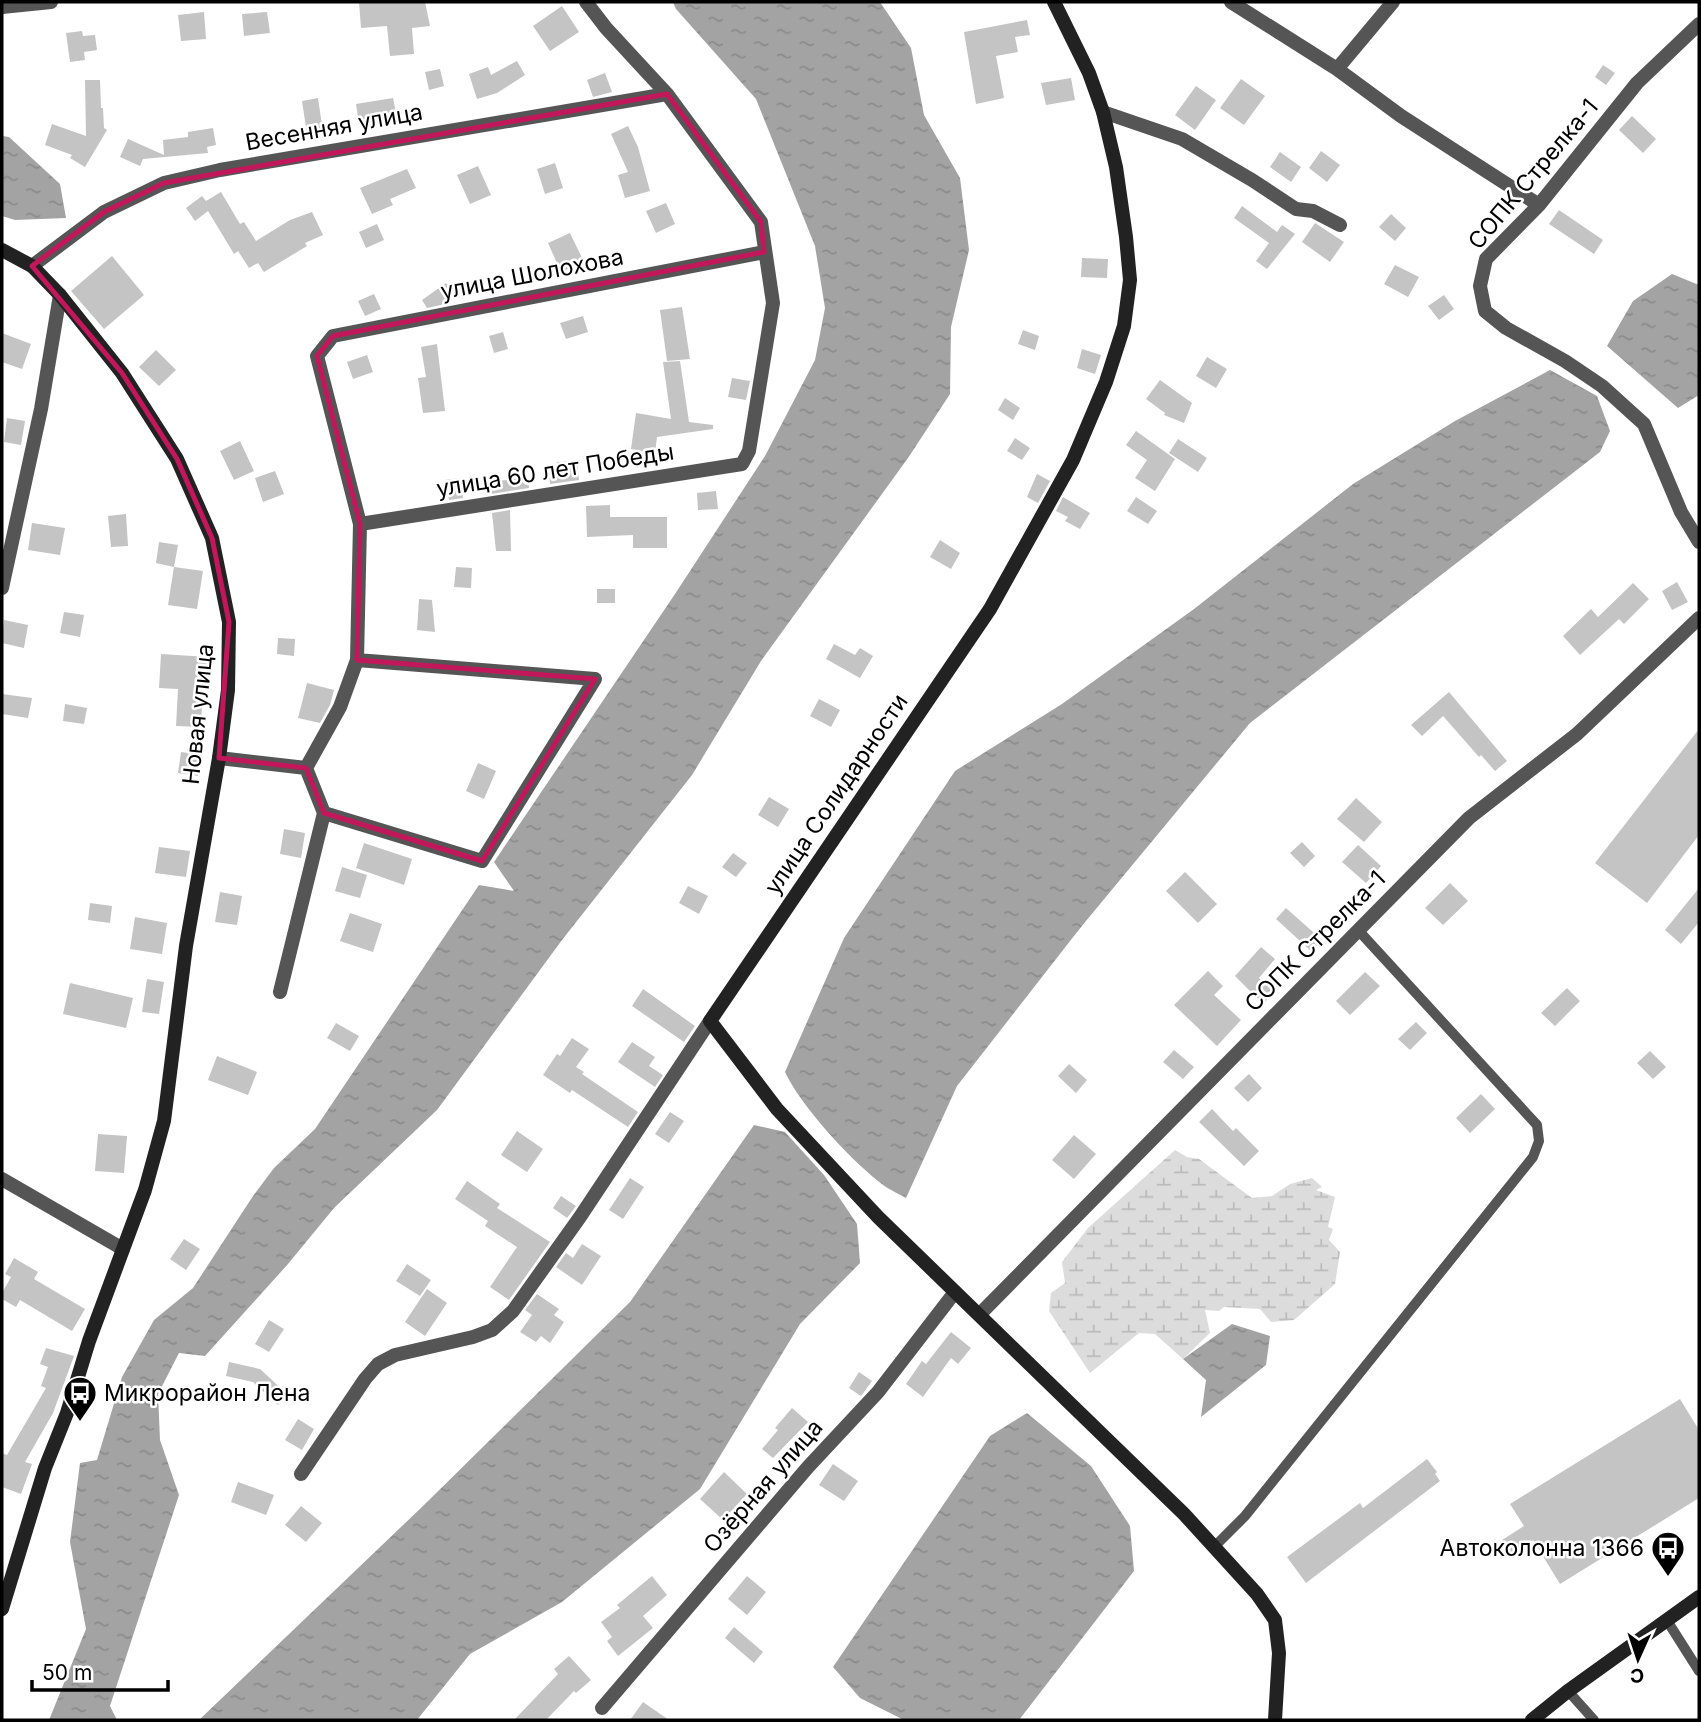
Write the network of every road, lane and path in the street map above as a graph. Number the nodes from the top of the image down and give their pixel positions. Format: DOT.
graph roads {
  1 [pos="51,2"];
  2 [pos="586,2"];
  3 [pos="1054,2"];
  4 [pos="1231,2"];
  5 [pos="1393,2"];
  6 [pos="2,7"];
  7 [pos="1699,24"];
  8 [pos="1337,69"];
  9 [pos="667,94"];
  10 [pos="1103,112"];
  11 [pos="1539,205"];
  12 [pos="1340,225"];
  13 [pos="2,250"];
  14 [pos="764,252"];
  15 [pos="32,266"];
  16 [pos="60,295"];
  17 [pos="360,524"];
  18 [pos="1699,542"];
  19 [pos="2,588"];
  20 [pos="1699,618"];
  21 [pos="357,660"];
  22 [pos="219,758"];
  23 [pos="306,768"];
  24 [pos="324,813"];
  25 [pos="1358,930"];
  26 [pos="280,992"];
  27 [pos="710,1021"];
  28 [pos="2,1179"];
  29 [pos="124,1249"];
  30 [pos="955,1292"];
  31 [pos="980,1314"];
  32 [pos="301,1474"];
  33 [pos="1215,1546"];
  34 [pos="1699,1597"];
  35 [pos="2,1609"];
  36 [pos="1666,1619"];
  37 [pos="1699,1671"];
  38 [pos="1568,1691"];
  39 [pos="602,1707"];
  40 [pos="1275,1720"];
  41 [pos="1532,1720"];
  42 [pos="1594,1720"];
  1 -- 6 [label="street"];
  2 -- 9 [label="street"];
  3 -- 10 [label="street, улица Солидарности"];
  4 -- 8 [label="street"];
  5 -- 8 [label="street"];
  7 -- 11 [label="street, СОПК Стрелка-1"];
  8 -- 11 [label="street"];
  9 -- 14 [label="street"];
  9 -- 15 [label="street, Весенняя улица"];
  10 -- 12 [label="street"];
  10 -- 27 [label="street, улица Солидарности"];
  11 -- 18 [label="street, СОПК Стрелка-1"];
  13 -- 15 [label="street, Новая улица"];
  14 -- 17 [label="street, улица 60 лет Победы"];
  14 -- 17 [label="street, улица Шолохова"];
  15 -- 16 [label="street, Новая улица"];
  16 -- 19 [label="street"];
  16 -- 22 [label="street, Новая улица"];
  17 -- 21 [label="street"];
  20 -- 25 [label="street, СОПК Стрелка-1"];
  21 -- 23 [label="street"];
  21 -- 24 [label="street"];
  22 -- 23 [label="street"];
  22 -- 29 [label="street, Новая улица"];
  23 -- 24 [label="street"];
  24 -- 26 [label="street"];
  25 -- 31 [label="street, СОПК Стрелка-1"];
  25 -- 33 [label="lane"];
  27 -- 30 [label="street"];
  27 -- 32 [label="street, улица Солидарности"];
  28 -- 29 [label="street"];
  29 -- 35 [label="street, Новая улица"];
  30 -- 31 [label="street"];
  30 -- 39 [label="street, Озёрная улица"];
  31 -- 33 [label="street"];
  33 -- 40 [label="street"];
  34 -- 36 [label="street"];
  36 -- 37 [label="lane"];
  36 -- 38 [label="street"];
  38 -- 41 [label="street"];
  38 -- 42 [label="lane"];
}
